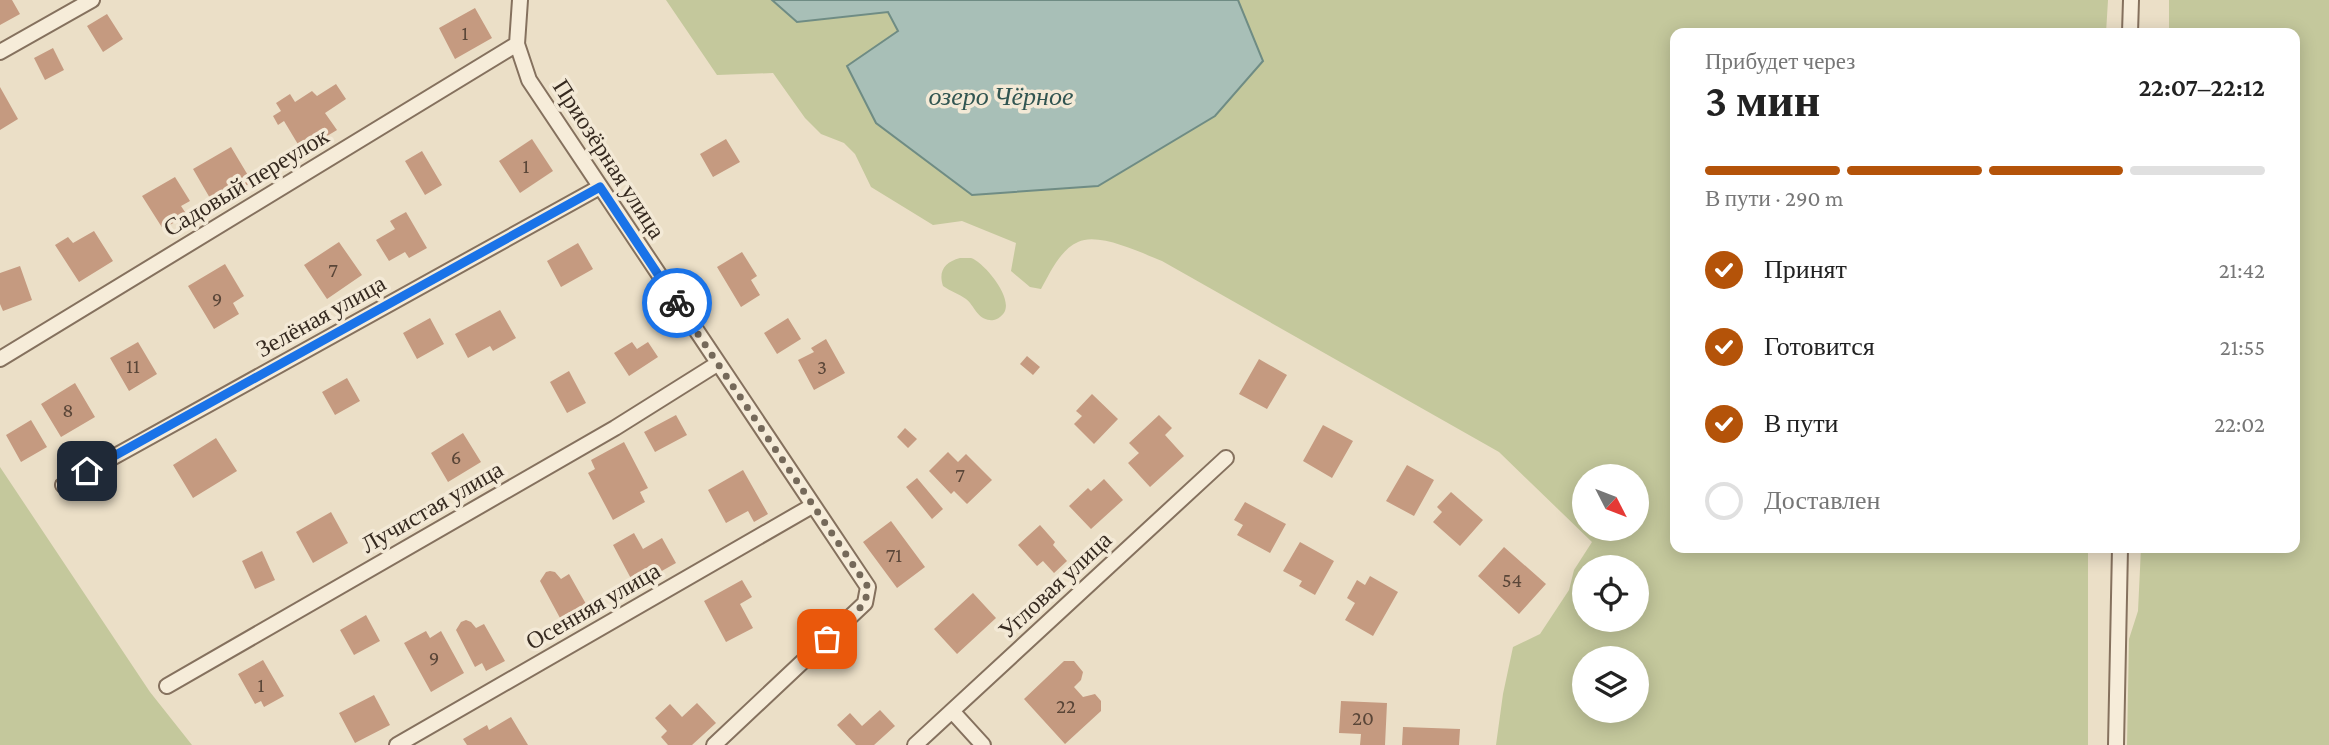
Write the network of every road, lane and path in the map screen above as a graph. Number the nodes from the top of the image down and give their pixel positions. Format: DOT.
graph roads {
  1 [pos="92,0"];
  2 [pos="520,0"];
  3 [pos="2131,0"];
  4 [pos="2130,28"];
  5 [pos="517,44"];
  6 [pos="0,52"];
  7 [pos="600,187"];
  8 [pos="0,359"];
  9 [pos="717,363"];
  10 [pos="1226,458"];
  11 [pos="63,485"];
  12 [pos="812,506"];
  13 [pos="2120,553"];
  14 [pos="167,685"];
  15 [pos="952,711"];
  16 [pos="397,745"];
  17 [pos="714,745"];
  18 [pos="915,745"];
  19 [pos="983,745"];
  20 [pos="2116,745"];
  1 -- 6 [label="street"];
  2 -- 5 [label="street, Приозёрная улица"];
  3 -- 4 [label="street"];
  5 -- 7 [label="street, Приозёрная улица"];
  5 -- 8 [label="street, Садовый переулок"];
  7 -- 9 [label="street, Приозёрная улица"];
  7 -- 11 [label="street, Зелёная улица"];
  9 -- 12 [label="street, Приозёрная улица"];
  9 -- 14 [label="street, Лучистая улица"];
  10 -- 15 [label="street, Угловая улица"];
  12 -- 16 [label="street, Осенняя улица"];
  12 -- 17 [label="street, Приозёрная улица"];
  13 -- 20 [label="street"];
  15 -- 18 [label="street, Угловая улица"];
  15 -- 19 [label="street"];
}
